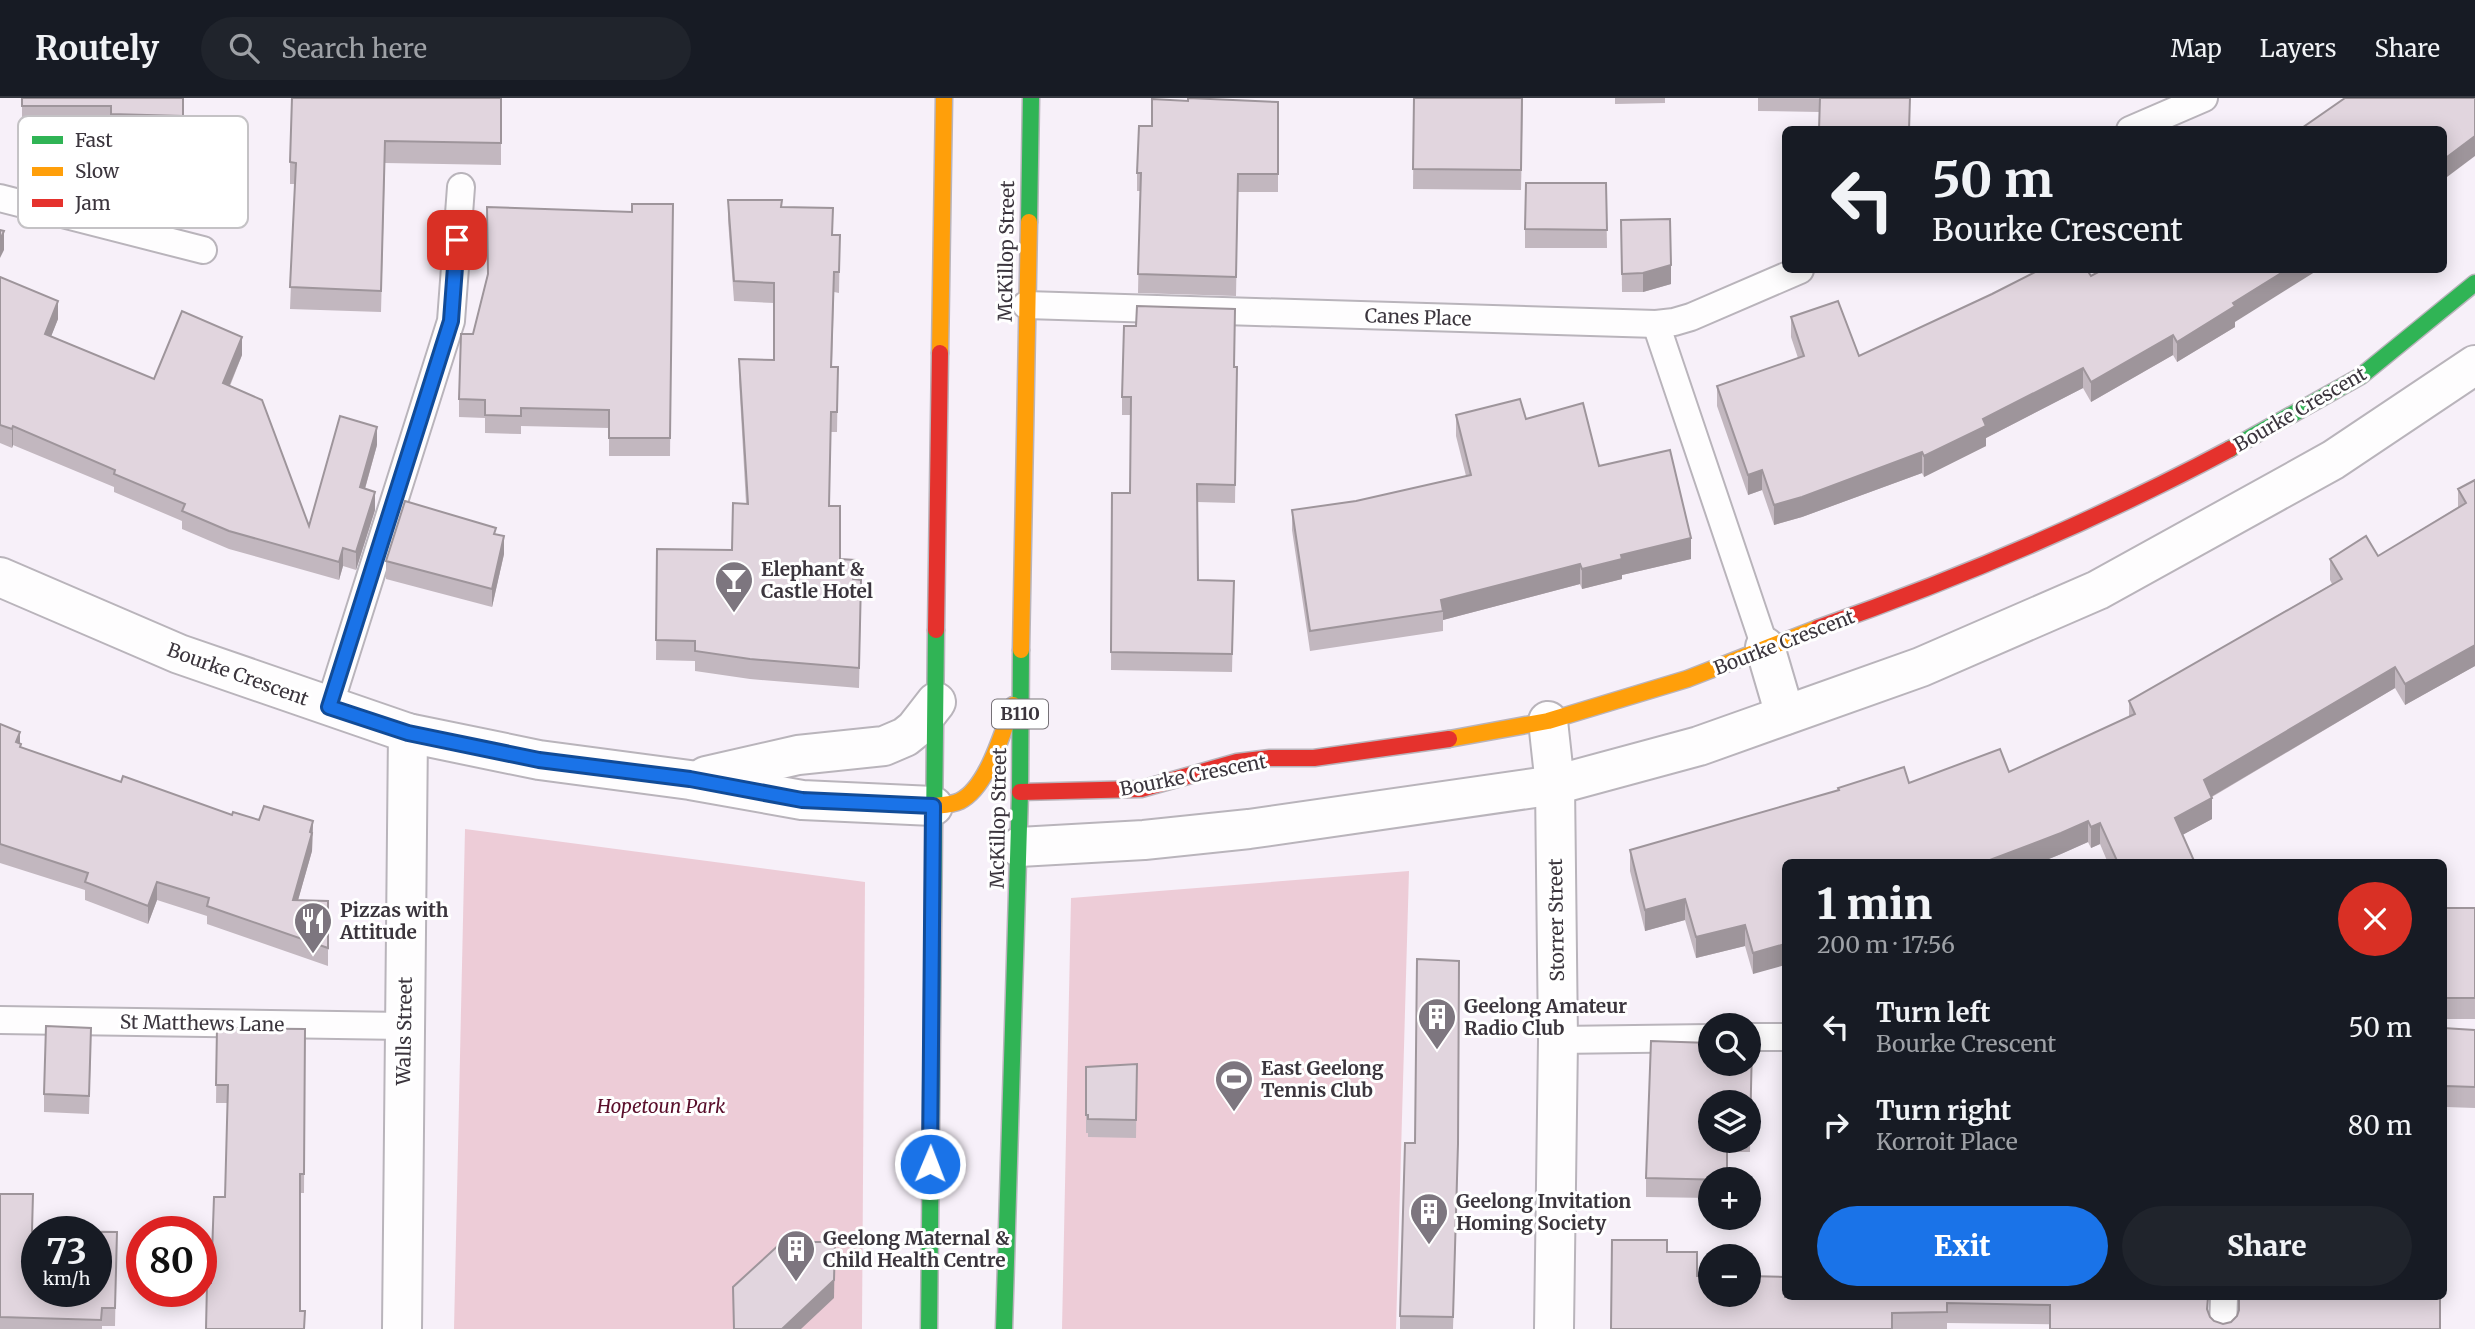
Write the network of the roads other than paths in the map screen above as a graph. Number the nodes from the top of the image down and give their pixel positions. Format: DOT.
graph roads {
  1 [pos="944,98"];
  2 [pos="1031,98"];
  3 [pos="2204,98"];
  4 [pos="2139,126"];
  5 [pos="461,187"];
  6 [pos="0,198"];
  7 [pos="18,203"];
  8 [pos="117,228"];
  9 [pos="203,250"];
  10 [pos="1793,273"];
  11 [pos="2475,283"];
  12 [pos="1026,305"];
  13 [pos="1656,324"];
  14 [pos="2475,365"];
  15 [pos="0,577"];
  16 [pos="1765,647"];
  17 [pos="1020,687"];
  18 [pos="936,702"];
  19 [pos="329,707"];
  20 [pos="1785,715"];
  21 [pos="1548,721"];
  22 [pos="408,733"];
  23 [pos="690,779"];
  24 [pos="1555,785"];
  25 [pos="1020,792"];
  26 [pos="933,806"];
  27 [pos="1019,848"];
  28 [pos="0,1020"];
  29 [pos="404,1026"];
  30 [pos="1761,1037"];
  31 [pos="1782,1037"];
  32 [pos="1698,1038"];
  33 [pos="1558,1040"];
  34 [pos="2224,1300"];
  35 [pos="402,1329"];
  36 [pos="929,1329"];
  37 [pos="1004,1329"];
  38 [pos="1554,1329"];
  39 [pos="2223,1329"];
  1 -- 18 [label="main road"];
  2 -- 12 [label="main road, McKillop Street / B110"];
  3 -- 4 [label="lane"];
  5 -- 19 [label="lane"];
  6 -- 7 [label="lane"];
  8 -- 9 [label="lane"];
  10 -- 13 [label="lane, Canes Place"];
  11 -- 16 [label="main road, Bourke Crescent"];
  12 -- 13 [label="lane, Canes Place"];
  12 -- 17 [label="main road, McKillop Street / B110"];
  13 -- 16 [label="lane"];
  14 -- 20 [label="street"];
  15 -- 19 [label="street, Bourke Crescent"];
  16 -- 20 [label="street"];
  16 -- 21 [label="main road, Bourke Crescent"];
  17 -- 25 [label="main road, McKillop Street / B110"];
  17 -- 26 [label="main road"];
  18 -- 23 [label="street, Bourke Crescent"];
  18 -- 26 [label="main road"];
  19 -- 22 [label="street, Bourke Crescent"];
  20 -- 24 [label="street"];
  21 -- 24 [label="street, Storrer Street"];
  21 -- 25 [label="main road, Bourke Crescent"];
  22 -- 23 [label="street, Bourke Crescent"];
  22 -- 29 [label="street, Walls Street"];
  23 -- 26 [label="street, Bourke Crescent"];
  24 -- 27 [label="street"];
  24 -- 33 [label="street, Storrer Street"];
  25 -- 27 [label="main road, McKillop Street / B110"];
  26 -- 36 [label="main road"];
  27 -- 37 [label="main road, McKillop Street / B110"];
  28 -- 29 [label="lane, St Matthews Lane"];
  29 -- 35 [label="street, Walls Street"];
  30 -- 31 [label="lane"];
  32 -- 33 [label="lane"];
  33 -- 38 [label="street, Storrer Street"];
  34 -- 39 [label="lane"];
}
